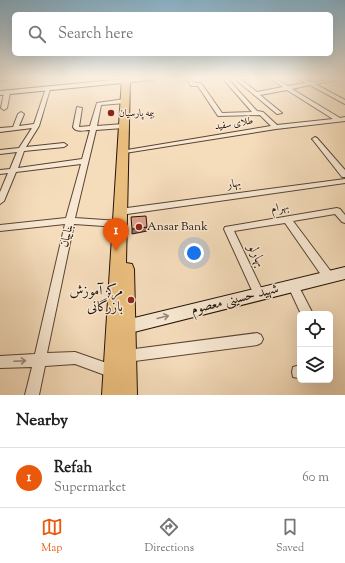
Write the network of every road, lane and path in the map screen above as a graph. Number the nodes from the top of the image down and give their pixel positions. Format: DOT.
graph roads {
  1 [pos="3,96"];
  2 [pos="45,96"];
  3 [pos="109,96"];
  4 [pos="125,96"];
  5 [pos="126,96"];
  6 [pos="207,96"];
  7 [pos="241,96"];
  8 [pos="258,96"];
  9 [pos="302,96"];
  10 [pos="334,96"];
  11 [pos="345,102"];
  12 [pos="4,108"];
  13 [pos="79,108"];
  14 [pos="255,112"];
  15 [pos="279,113"];
  16 [pos="21,114"];
  17 [pos="345,118"];
  18 [pos="338,119"];
  19 [pos="36,126"];
  20 [pos="123,126"];
  21 [pos="276,127"];
  22 [pos="15,128"];
  23 [pos="93,128"];
  24 [pos="0,130"];
  25 [pos="315,139"];
  26 [pos="64,145"];
  27 [pos="22,149"];
  28 [pos="0,152"];
  29 [pos="127,152"];
  30 [pos="85,161"];
  31 [pos="13,170"];
  32 [pos="0,172"];
  33 [pos="345,175"];
  34 [pos="345,181"];
  35 [pos="0,201"];
  36 [pos="123,217"];
  37 [pos="287,219"];
  38 [pos="345,220"];
  39 [pos="70,221"];
  40 [pos="0,228"];
  41 [pos="228,229"];
  42 [pos="345,273"];
  43 [pos="328,276"];
  44 [pos="293,286"];
  45 [pos="259,294"];
  46 [pos="305,311"];
  47 [pos="126,326"];
  48 [pos="257,339"];
  49 [pos="126,356"];
  50 [pos="39,360"];
  51 [pos="0,362"];
  52 [pos="114,372"];
  53 [pos="32,395"];
  54 [pos="113,395"];
  55 [pos="126,395"];
  1 -- 12 [label="street"];
  2 -- 19 [label="street"];
  3 -- 23 [label="street, بناییان"];
  4 -- 20 [label="main road"];
  5 -- 29 [label="main road"];
  6 -- 14 [label="street"];
  7 -- 14 [label="street"];
  8 -- 15 [label="street"];
  9 -- 18 [label="street"];
  10 -- 11 [label="street"];
  13 -- 23 [label="street"];
  14 -- 21 [label="street"];
  16 -- 22 [label="street"];
  17 -- 18 [label="street, طلای سفید"];
  18 -- 21 [label="street, طلای سفید"];
  19 -- 22 [label="street"];
  19 -- 27 [label="street"];
  20 -- 23 [label="street"];
  20 -- 36 [label="main road"];
  21 -- 29 [label="street, طلای سفید"];
  22 -- 24 [label="street"];
  23 -- 30 [label="street, بناییان"];
  25 -- 33 [label="street"];
  26 -- 27 [label="street"];
  27 -- 28 [label="street"];
  27 -- 31 [label="street"];
  29 -- 36 [label="main road"];
  30 -- 31 [label="street"];
  30 -- 39 [label="street, بناییان"];
  31 -- 32 [label="street"];
  31 -- 35 [label="street"];
  34 -- 36 [label="street, بهار"];
  36 -- 39 [label="street, بهار"];
  36 -- 47 [label="main road"];
  36 -- 52 [label="main road"];
  37 -- 38 [label="street, بهرام"];
  37 -- 41 [label="street, بهرام"];
  37 -- 43 [label="street"];
  39 -- 40 [label="street, بهار"];
  39 -- 50 [label="street, بناییان"];
  41 -- 45 [label="street, بهارلو"];
  42 -- 43 [label="main road, شهید حسینی معصوم"];
  43 -- 44 [label="main road, شهید حسینی معصوم"];
  44 -- 45 [label="main road, شهید حسینی معصوم"];
  44 -- 46 [label="street"];
  47 -- 45 [label="main road, شهید حسینی معصوم, one-way"];
  47 -- 49 [label="main road"];
  48 -- 49 [label="street"];
  49 -- 55 [label="main road"];
  51 -- 50 [label="street, one-way"];
  50 -- 52 [label="street"];
  50 -- 53 [label="street, بناییان"];
  52 -- 54 [label="main road"];
}
